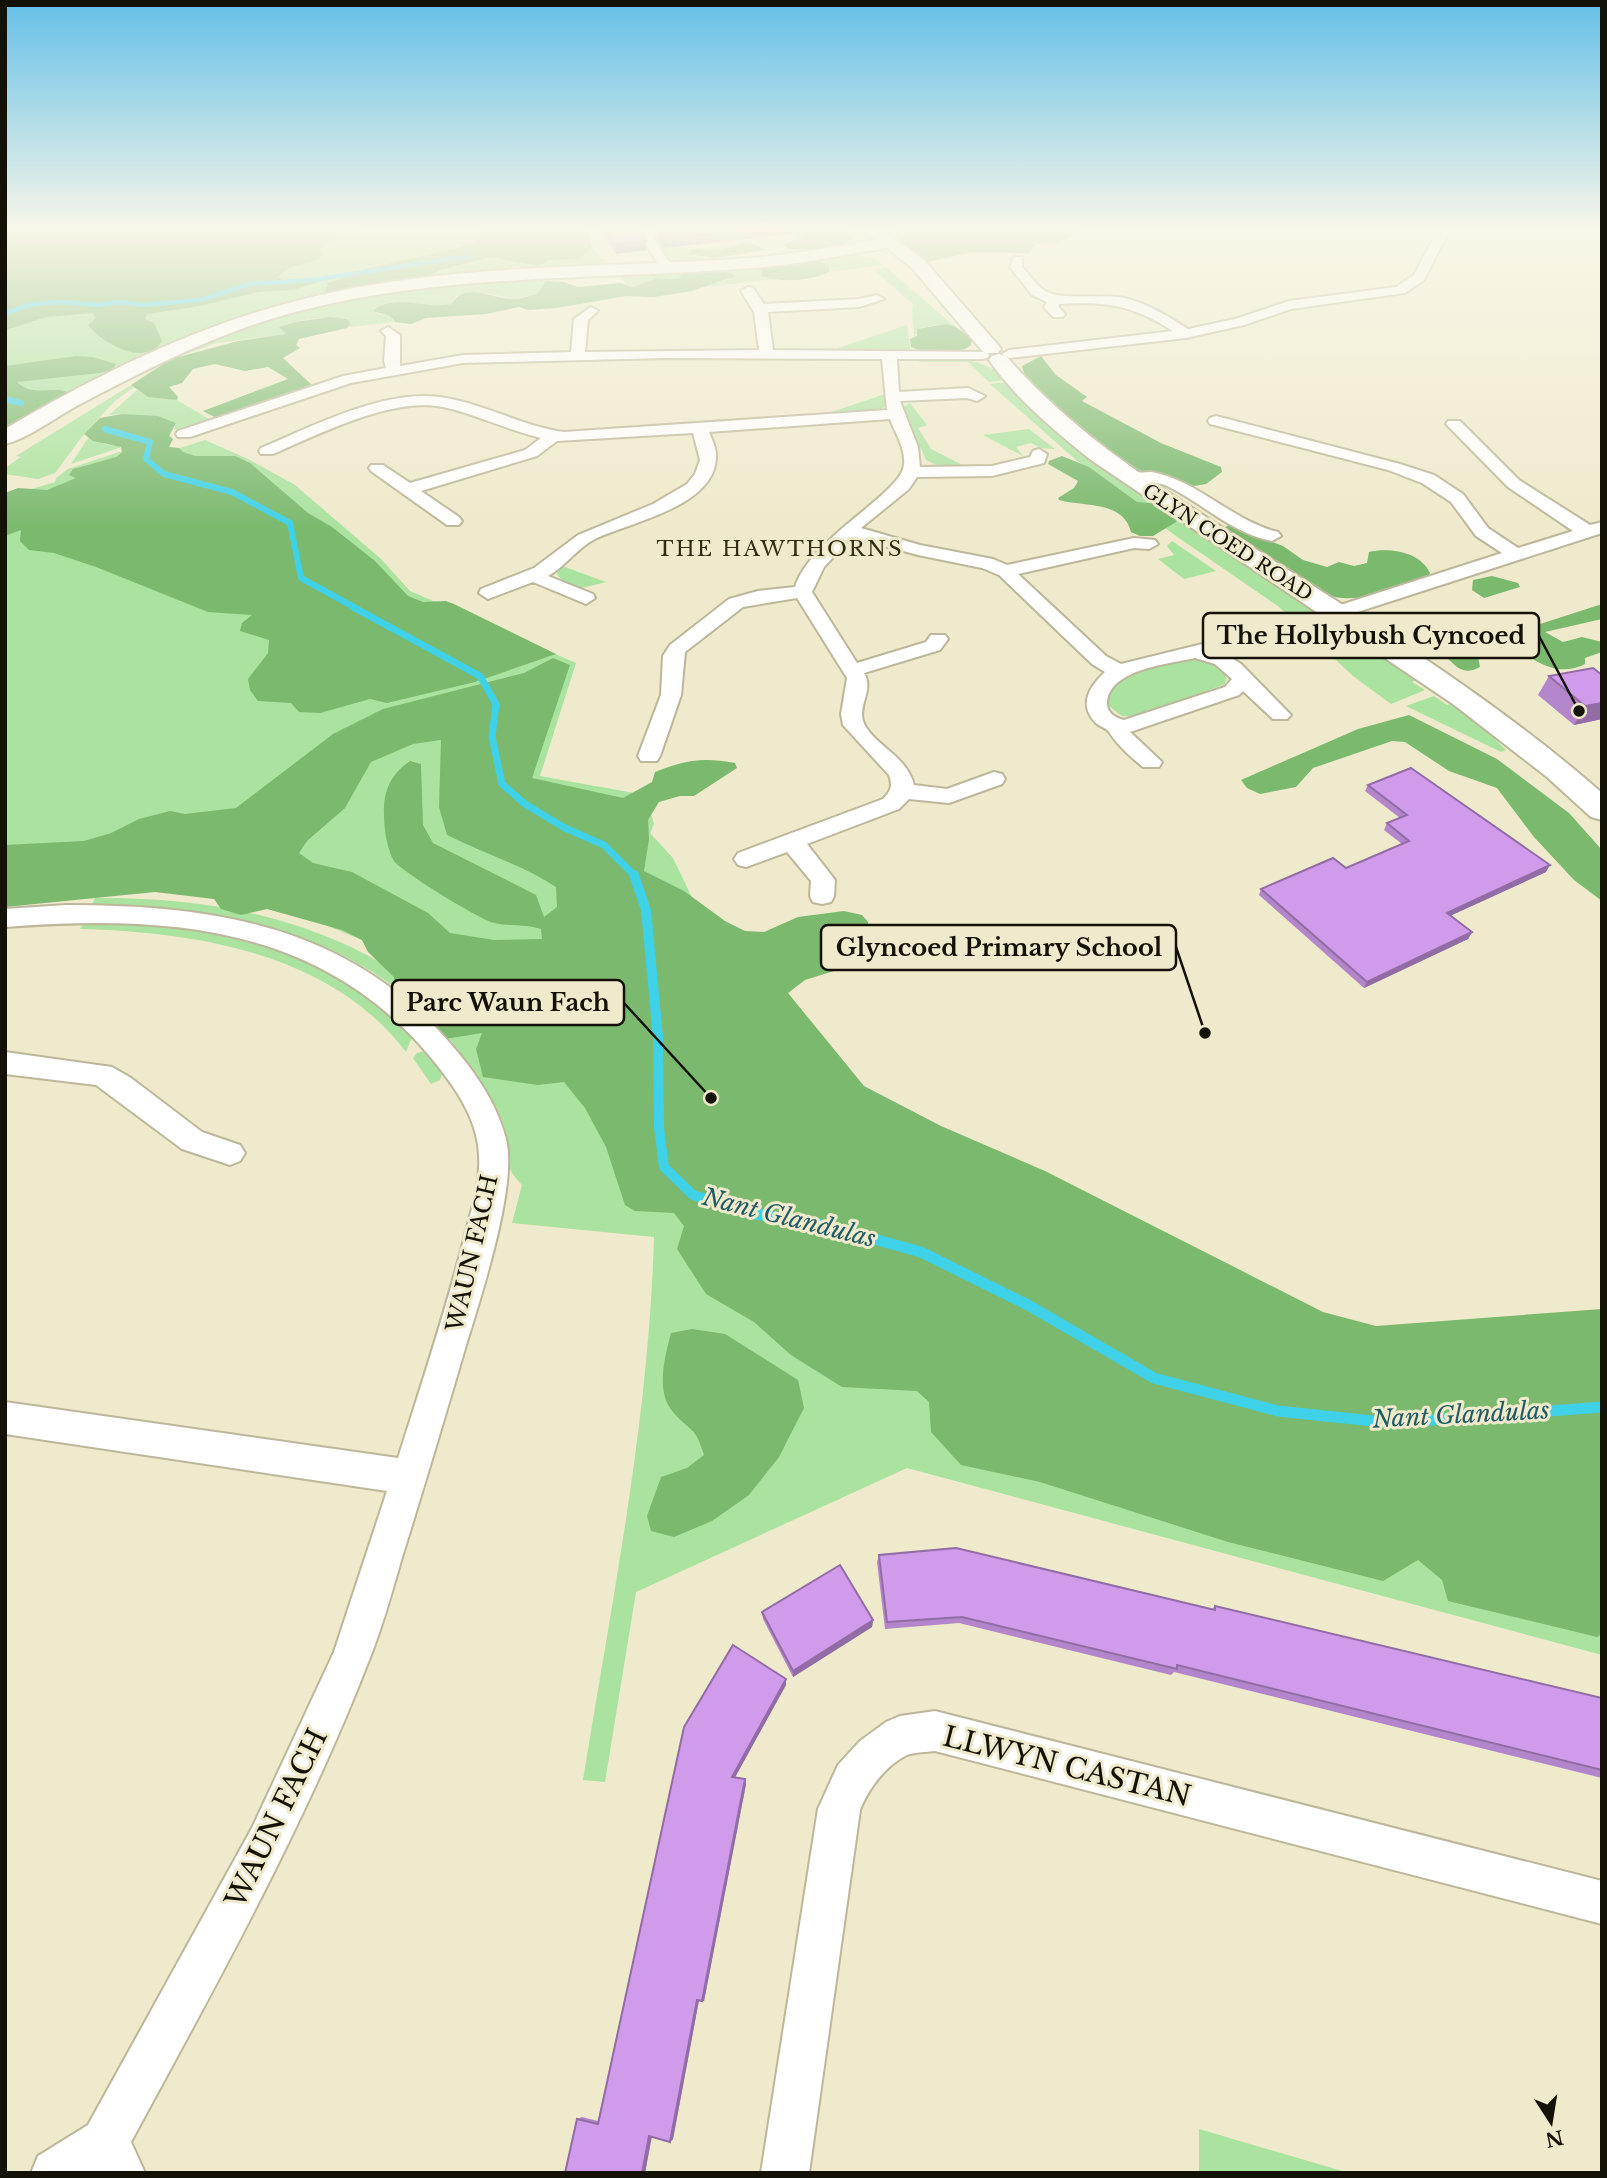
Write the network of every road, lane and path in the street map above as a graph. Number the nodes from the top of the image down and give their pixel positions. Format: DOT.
graph roads {
  1 [pos="226,329"];
  2 [pos="579,329"];
  3 [pos="765,329"];
  4 [pos="971,329"];
  5 [pos="1178,329"];
  6 [pos="1211,329"];
  7 [pos="388,331"];
  8 [pos="1186,334"];
  9 [pos="190,343"];
  10 [pos="766,354"];
  11 [pos="578,355"];
  12 [pos="889,355"];
  13 [pos="995,355"];
  14 [pos="394,369"];
  15 [pos="977,396"];
  16 [pos="894,406"];
  17 [pos="1216,421"];
  18 [pos="1454,424"];
  19 [pos="700,429"];
  20 [pos="184,434"];
  21 [pos="553,436"];
  22 [pos="5,438"];
  23 [pos="267,451"];
  24 [pos="1039,454"];
  25 [pos="5,458"];
  26 [pos="377,468"];
  27 [pos="912,472"];
  28 [pos="1132,478"];
  29 [pos="408,489"];
  30 [pos="453,521"];
  31 [pos="1594,529"];
  32 [pos="851,531"];
  33 [pos="1272,536"];
  34 [pos="1149,544"];
  35 [pos="1515,554"];
  36 [pos="1004,571"];
  37 [pos="533,576"];
  38 [pos="803,592"];
  39 [pos="488,593"];
  40 [pos="586,598"];
  41 [pos="1335,613"];
  42 [pos="1255,629"];
  43 [pos="938,639"];
  44 [pos="1195,652"];
  45 [pos="854,670"];
  46 [pos="1118,671"];
  47 [pos="1243,679"];
  48 [pos="1280,715"];
  49 [pos="1118,726"];
  50 [pos="649,756"];
  51 [pos="1152,762"];
  52 [pos="994,779"];
  53 [pos="904,791"];
  54 [pos="1602,810"];
  55 [pos="792,842"];
  56 [pos="746,859"];
  57 [pos="822,896"];
  58 [pos="5,918"];
  59 [pos="5,1063"];
  60 [pos="230,1153"];
  61 [pos="5,1418"];
  62 [pos="410,1477"];
  63 [pos="1602,1903"];
  64 [pos="113,2158"];
  65 [pos="55,2173"];
  66 [pos="785,2173"];
  1 -- 9 [label="street"];
  2 -- 11 [label="street"];
  3 -- 10 [label="street"];
  4 -- 13 [label="street, GLYN COED ROAD"];
  5 -- 8 [label="street"];
  6 -- 8 [label="street"];
  7 -- 14 [label="street"];
  8 -- 13 [label="street"];
  9 -- 22 [label="street"];
  9 -- 25 [label="street"];
  10 -- 11 [label="street"];
  10 -- 12 [label="street"];
  11 -- 14 [label="street"];
  12 -- 13 [label="street"];
  12 -- 16 [label="street"];
  13 -- 28 [label="street, GLYN COED ROAD"];
  14 -- 20 [label="street"];
  15 -- 16 [label="street"];
  16 -- 19 [label="street"];
  16 -- 27 [label="street"];
  17 -- 35 [label="street"];
  18 -- 31 [label="street"];
  19 -- 21 [label="street"];
  19 -- 37 [label="street"];
  21 -- 23 [label="street"];
  21 -- 29 [label="street"];
  24 -- 27 [label="street"];
  26 -- 29 [label="street"];
  27 -- 32 [label="street"];
  28 -- 33 [label="street"];
  28 -- 41 [label="street, GLYN COED ROAD"];
  29 -- 30 [label="street"];
  31 -- 35 [label="street"];
  32 -- 36 [label="street"];
  32 -- 38 [label="street"];
  34 -- 36 [label="street"];
  35 -- 41 [label="street"];
  36 -- 46 [label="street"];
  37 -- 39 [label="street"];
  37 -- 40 [label="street"];
  38 -- 45 [label="street"];
  38 -- 50 [label="street"];
  41 -- 54 [label="street, GLYN COED ROAD"];
  42 -- 44 [label="street"];
  43 -- 45 [label="street"];
  44 -- 46 [label="street"];
  44 -- 47 [label="street"];
  45 -- 53 [label="street"];
  46 -- 49 [label="street"];
  47 -- 48 [label="street"];
  47 -- 49 [label="street"];
  49 -- 51 [label="street"];
  52 -- 53 [label="street"];
  53 -- 55 [label="street"];
  55 -- 56 [label="street"];
  55 -- 57 [label="street"];
  58 -- 62 [label="street, WAUN FACH"];
  59 -- 60 [label="street"];
  61 -- 62 [label="street"];
  62 -- 64 [label="street, WAUN FACH"];
  63 -- 66 [label="street, LLWYN CASTAN"];
  64 -- 65 [label="street, WAUN FACH"];
}
